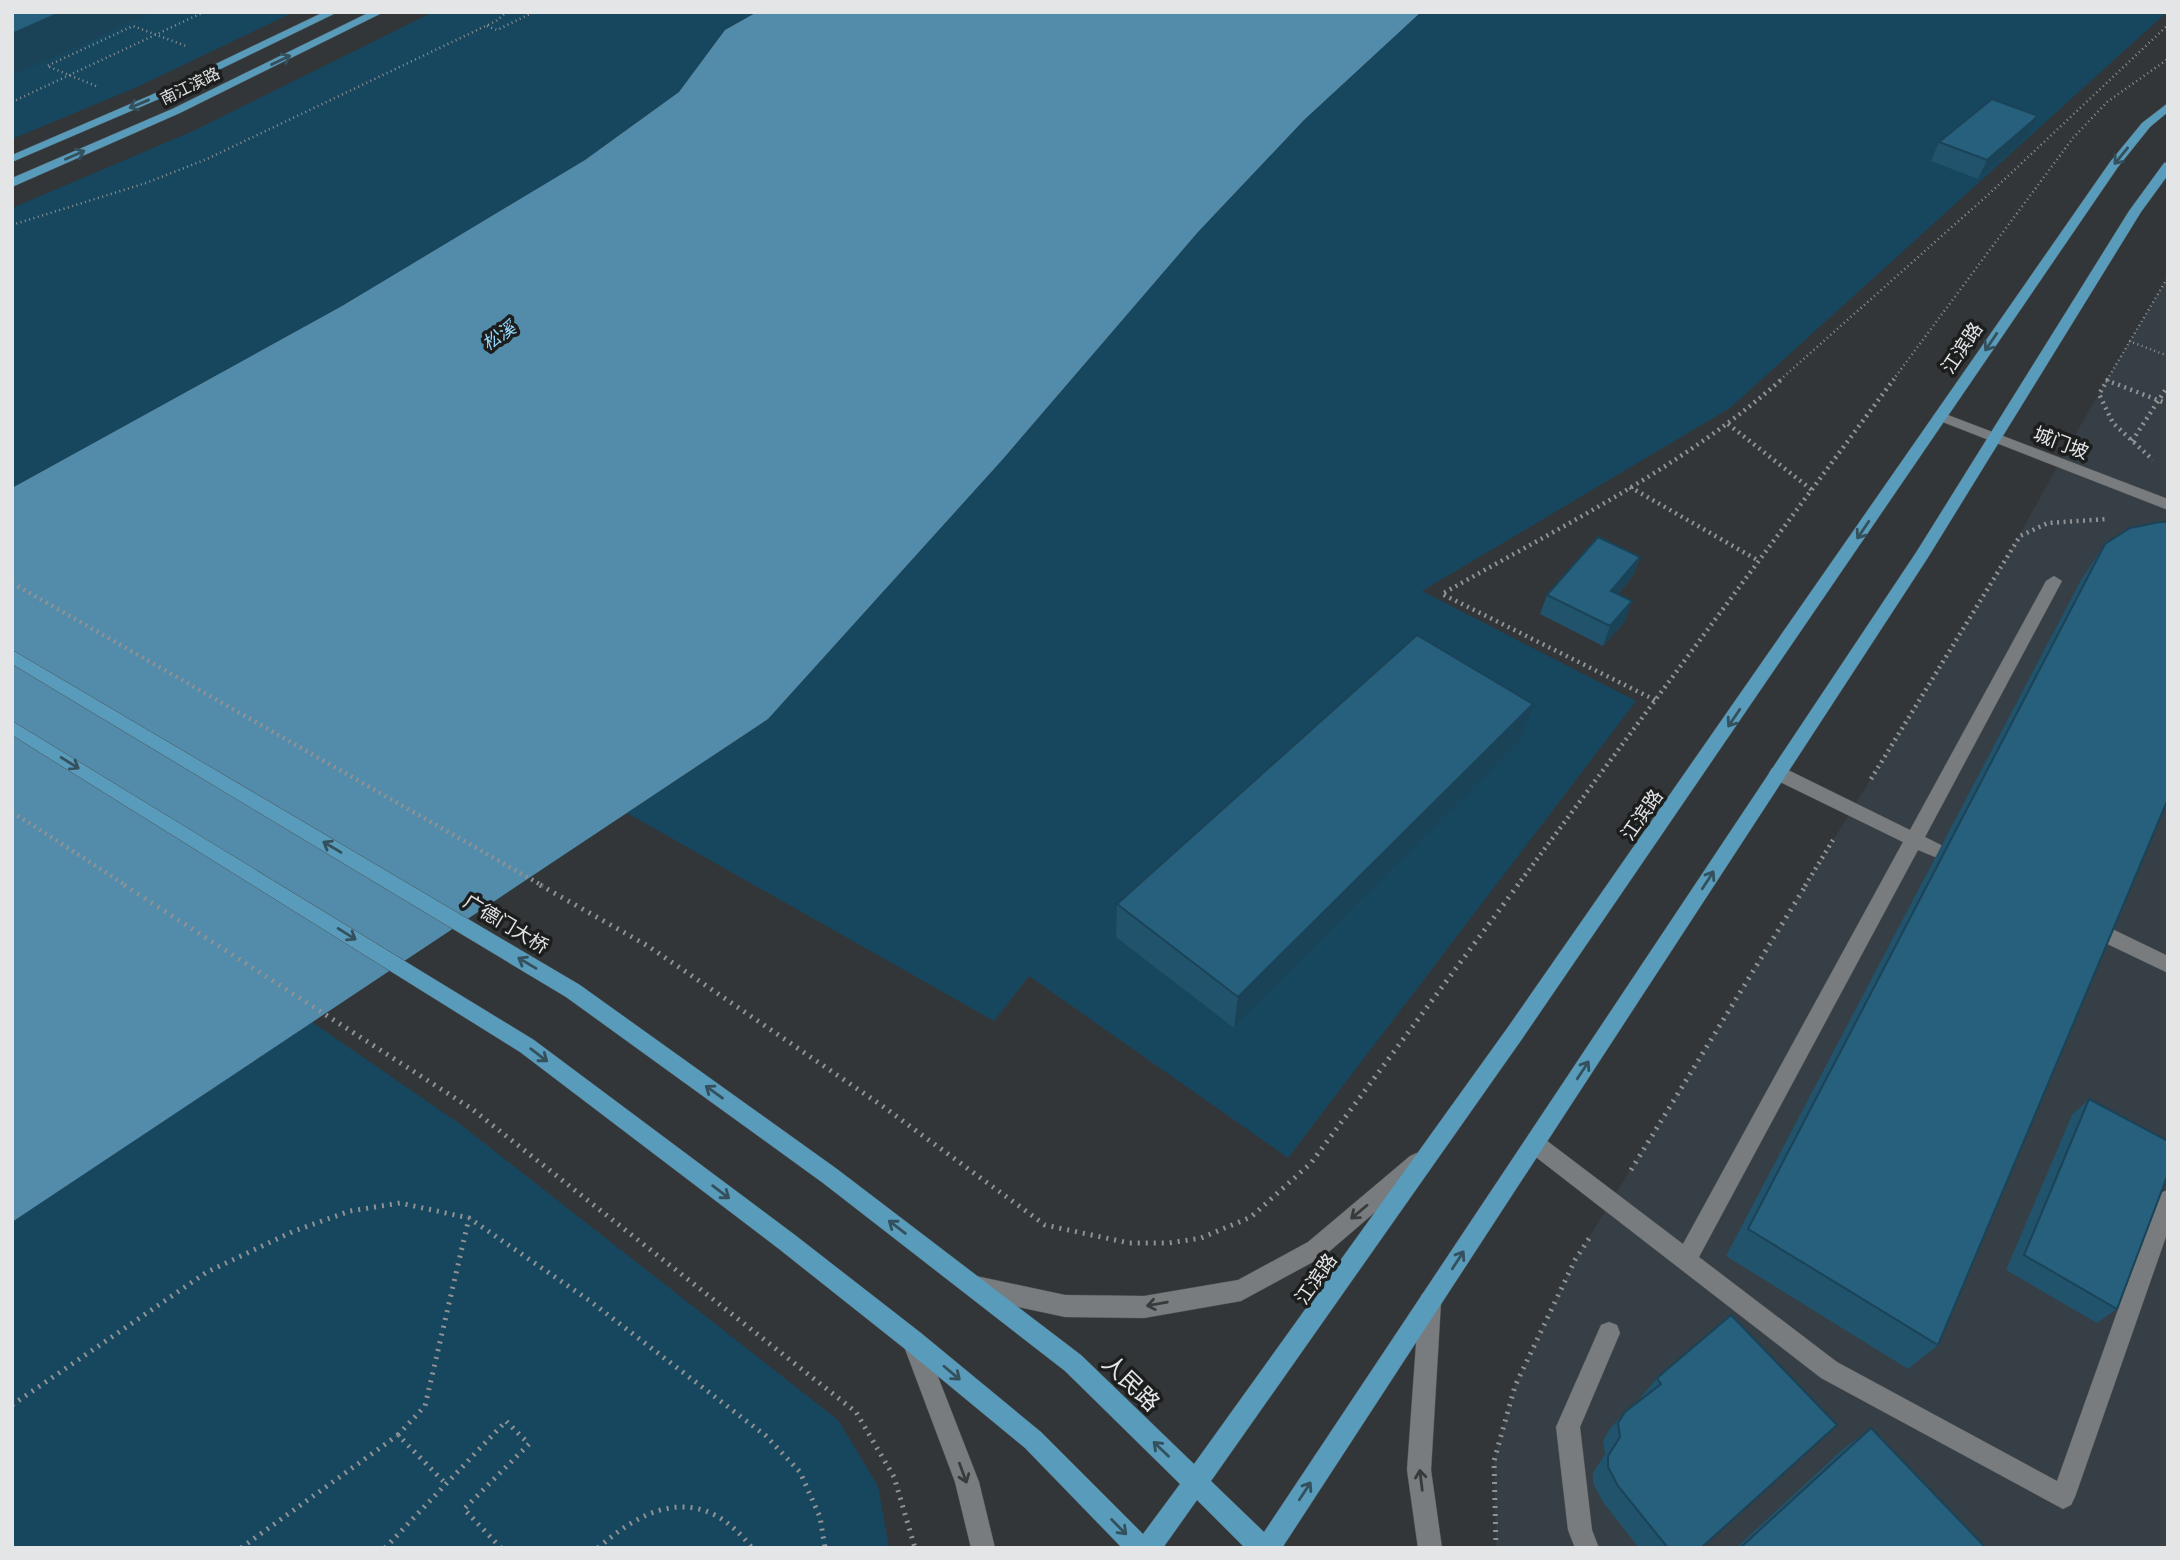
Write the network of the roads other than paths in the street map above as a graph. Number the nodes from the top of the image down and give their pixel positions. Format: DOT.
graph roads {
  1 [pos="333,12"];
  2 [pos="379,12"];
  3 [pos="2168,106"];
  4 [pos="12,159"];
  5 [pos="2168,166"];
  6 [pos="12,183"];
  7 [pos="1940,416"];
  8 [pos="1994,438"];
  9 [pos="2168,505"];
  10 [pos="2054,581"];
  11 [pos="12,656"];
  12 [pos="12,727"];
  13 [pos="1779,773"];
  14 [pos="1914,839"];
  15 [pos="1935,850"];
  16 [pos="2106,934"];
  17 [pos="2168,965"];
  18 [pos="1535,1144"];
  19 [pos="1430,1152"];
  20 [pos="2168,1200"];
  21 [pos="1686,1260"];
  22 [pos="952,1269"];
  23 [pos="974,1286"];
  24 [pos="1430,1301"];
  25 [pos="1609,1333"];
  26 [pos="906,1335"];
  27 [pos="1196,1482"];
  28 [pos="983,1548"];
  29 [pos="1139,1548"];
  30 [pos="1148,1548"];
  31 [pos="1265,1548"];
  32 [pos="1430,1548"];
  33 [pos="1587,1548"];
  1 -- 4 [label="main road, 南江滨路, one-way"];
  6 -- 2 [label="main road, 南江滨路, one-way"];
  3 -- 7 [label="main road, 江滨路, one-way"];
  5 -- 8 [label="main road"];
  7 -- 8 [label="street, 城门坡"];
  7 -- 19 [label="main road, 江滨路, one-way"];
  8 -- 9 [label="street, 城门坡"];
  8 -- 13 [label="main road"];
  10 -- 14 [label="street"];
  22 -- 11 [label="main road, 广德门大桥, one-way"];
  12 -- 26 [label="main road, one-way"];
  13 -- 14 [label="street"];
  18 -- 13 [label="main road, one-way"];
  14 -- 15 [label="street"];
  14 -- 21 [label="street"];
  16 -- 17 [label="street"];
  18 -- 21 [label="street"];
  24 -- 18 [label="main road, one-way"];
  19 -- 23 [label="street, one-way"];
  19 -- 27 [label="main road, 江滨路"];
  20 -- 21 [label="street"];
  22 -- 23 [label="main road, 人民路"];
  27 -- 23 [label="main road, 人民路, one-way"];
  31 -- 24 [label="main road, one-way"];
  32 -- 24 [label="street, one-way"];
  25 -- 33 [label="street"];
  26 -- 28 [label="street, one-way"];
  26 -- 29 [label="main road, one-way"];
  27 -- 30 [label="main road, 江滨路"];
  27 -- 31 [label="main road, 人民路"];
}
